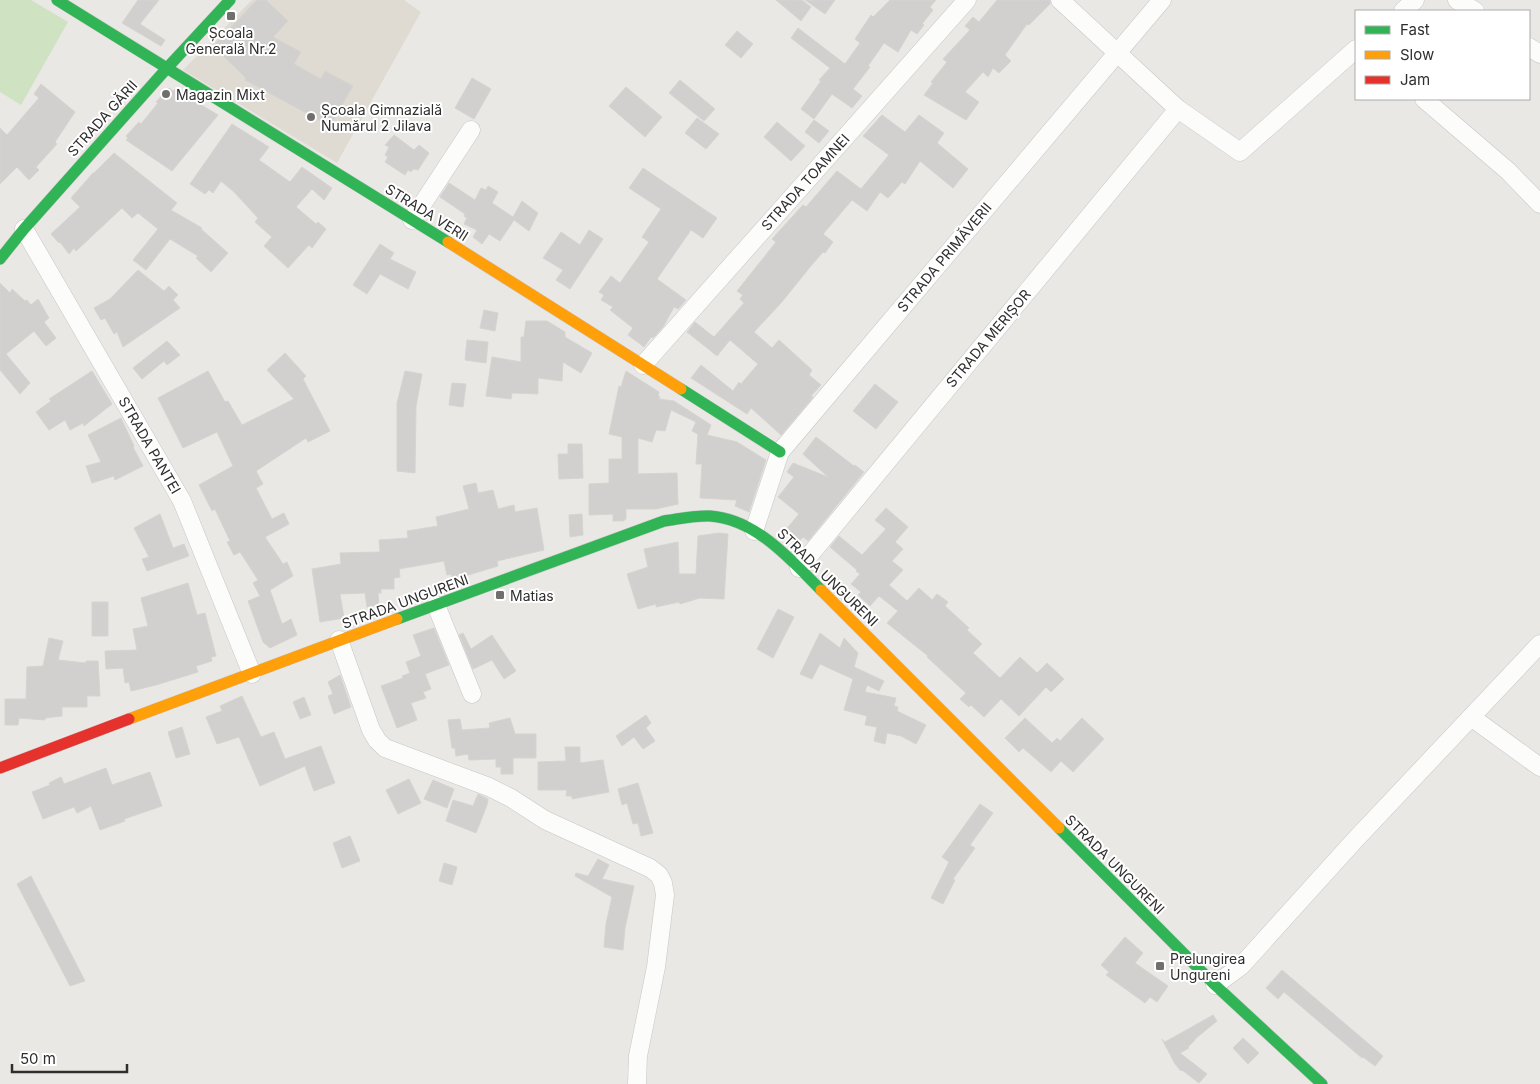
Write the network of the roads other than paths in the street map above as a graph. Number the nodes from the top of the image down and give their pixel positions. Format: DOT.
graph roads {
  1 [pos="56,0"];
  2 [pos="230,0"];
  3 [pos="1060,0"];
  4 [pos="1162,0"];
  5 [pos="1416,0"];
  6 [pos="1457,0"];
  7 [pos="966,1"];
  8 [pos="1404,10"];
  9 [pos="1472,10"];
  10 [pos="1355,50"];
  11 [pos="1117,53"];
  12 [pos="168,67"];
  13 [pos="1425,100"];
  14 [pos="1178,109"];
  15 [pos="471,130"];
  16 [pos="1540,204"];
  17 [pos="412,220"];
  18 [pos="24,229"];
  19 [pos="0,259"];
  20 [pos="643,365"];
  21 [pos="780,452"];
  22 [pos="754,530"];
  23 [pos="799,568"];
  24 [pos="436,605"];
  25 [pos="339,640"];
  26 [pos="1540,644"];
  27 [pos="252,674"];
  28 [pos="472,694"];
  29 [pos="1471,717"];
  30 [pos="1540,767"];
  31 [pos="0,768"];
  32 [pos="1215,986"];
  33 [pos="637,1084"];
  34 [pos="1322,1084"];
  1 -- 12 [label="main road, STRADA VERII"];
  2 -- 12 [label="main road, STRADA GĂRII"];
  3 -- 11 [label="street"];
  4 -- 11 [label="street, STRADA PRIMĂVERII"];
  5 -- 8 [label="street"];
  6 -- 9 [label="street"];
  7 -- 20 [label="street, STRADA TOAMNEI"];
  10 -- 14 [label="street"];
  11 -- 14 [label="street"];
  11 -- 21 [label="street, STRADA PRIMĂVERII"];
  12 -- 17 [label="main road, STRADA VERII"];
  12 -- 18 [label="main road, STRADA GĂRII"];
  13 -- 16 [label="street"];
  14 -- 23 [label="street, STRADA MERIȘOR"];
  15 -- 17 [label="street"];
  17 -- 20 [label="main road, STRADA VERII"];
  18 -- 19 [label="main road, STRADA GĂRII"];
  18 -- 27 [label="street, STRADA PANTEI"];
  20 -- 21 [label="main road, STRADA VERII"];
  21 -- 22 [label="street, STRADA PRIMĂVERII"];
  22 -- 23 [label="main road, STRADA UNGURENI"];
  22 -- 24 [label="main road, STRADA UNGURENI"];
  23 -- 32 [label="main road, STRADA UNGURENI"];
  24 -- 25 [label="main road, STRADA UNGURENI"];
  24 -- 28 [label="street"];
  25 -- 27 [label="main road, STRADA UNGURENI"];
  25 -- 33 [label="street"];
  26 -- 29 [label="street"];
  27 -- 31 [label="main road, STRADA UNGURENI"];
  29 -- 30 [label="street"];
  29 -- 32 [label="street"];
  32 -- 34 [label="main road, STRADA UNGURENI"];
}
